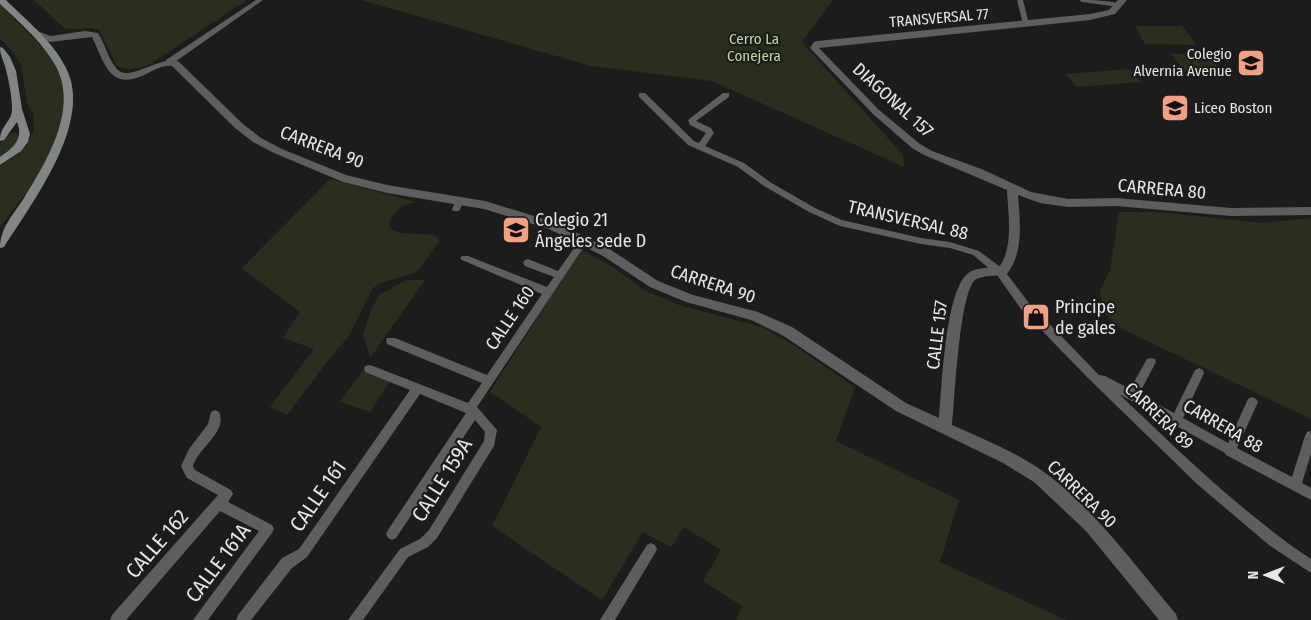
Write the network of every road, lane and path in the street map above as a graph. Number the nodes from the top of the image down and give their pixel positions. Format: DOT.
graph roads {
  1 [pos="1,0"];
  2 [pos="260,0"];
  3 [pos="1020,0"];
  4 [pos="1082,0"];
  5 [pos="1121,3"];
  6 [pos="1026,24"];
  7 [pos="34,34"];
  8 [pos="78,35"];
  9 [pos="814,48"];
  10 [pos="0,50"];
  11 [pos="58,62"];
  12 [pos="169,62"];
  13 [pos="642,95"];
  14 [pos="726,95"];
  15 [pos="17,110"];
  16 [pos="0,138"];
  17 [pos="700,148"];
  18 [pos="0,162"];
  19 [pos="1012,189"];
  20 [pos="29,197"];
  21 [pos="1311,211"];
  22 [pos="0,231"];
  23 [pos="0,244"];
  24 [pos="580,246"];
  25 [pos="465,258"];
  26 [pos="528,262"];
  27 [pos="1000,272"];
  28 [pos="560,275"];
  29 [pos="548,292"];
  30 [pos="391,341"];
  31 [pos="1151,362"];
  32 [pos="368,369"];
  33 [pos="1199,373"];
  34 [pos="1092,374"];
  35 [pos="489,381"];
  36 [pos="418,388"];
  37 [pos="1132,396"];
  38 [pos="1252,402"];
  39 [pos="472,410"];
  40 [pos="215,415"];
  41 [pos="1177,419"];
  42 [pos="945,428"];
  43 [pos="1311,436"];
  44 [pos="1230,451"];
  45 [pos="1295,485"];
  46 [pos="1311,494"];
  47 [pos="223,499"];
  48 [pos="392,534"];
  49 [pos="651,549"];
  50 [pos="1311,567"];
  51 [pos="118,620"];
  52 [pos="200,620"];
  53 [pos="243,620"];
  54 [pos="355,620"];
  55 [pos="607,620"];
  56 [pos="1170,620"];
  1 -- 7 [label="main road"];
  2 -- 12 [label="street"];
  3 -- 6 [label="street"];
  4 -- 5 [label="street"];
  5 -- 6 [label="street, TRANSVERSAL 77"];
  6 -- 9 [label="street, TRANSVERSAL 77"];
  7 -- 8 [label="street"];
  7 -- 11 [label="main road"];
  8 -- 11 [label="street"];
  8 -- 12 [label="street"];
  9 -- 19 [label="street, DIAGONAL 157"];
  10 -- 15 [label="main road"];
  11 -- 20 [label="main road"];
  12 -- 42 [label="street, CARRERA 90"];
  13 -- 17 [label="street, TRANSVERSAL 88"];
  14 -- 17 [label="street"];
  15 -- 16 [label="main road"];
  15 -- 18 [label="main road"];
  17 -- 27 [label="street, TRANSVERSAL 88"];
  19 -- 21 [label="street, CARRERA 80"];
  19 -- 27 [label="street"];
  20 -- 22 [label="main road"];
  20 -- 23 [label="main road"];
  24 -- 28 [label="street, CALLE 160"];
  25 -- 29 [label="street"];
  26 -- 28 [label="street"];
  27 -- 34 [label="street, CARRERA 89"];
  27 -- 42 [label="street, CALLE 157"];
  28 -- 29 [label="street, CALLE 160"];
  29 -- 35 [label="street, CALLE 160"];
  30 -- 35 [label="street"];
  31 -- 37 [label="street"];
  32 -- 36 [label="street"];
  33 -- 41 [label="street"];
  34 -- 37 [label="street, CARRERA 88"];
  34 -- 50 [label="street, CARRERA 89"];
  35 -- 39 [label="street, CALLE 160"];
  36 -- 39 [label="street"];
  36 -- 53 [label="street, CALLE 161"];
  37 -- 41 [label="street, CARRERA 88"];
  38 -- 44 [label="street"];
  39 -- 48 [label="street, CALLE 160"];
  39 -- 54 [label="street, CALLE 159A"];
  40 -- 47 [label="street"];
  41 -- 44 [label="street, CARRERA 88"];
  42 -- 56 [label="street, CARRERA 90"];
  43 -- 45 [label="street"];
  44 -- 45 [label="street, CARRERA 88"];
  45 -- 46 [label="street, CARRERA 88"];
  47 -- 51 [label="street, CALLE 162"];
  47 -- 52 [label="street, CALLE 161A"];
  49 -- 55 [label="street"];
}
